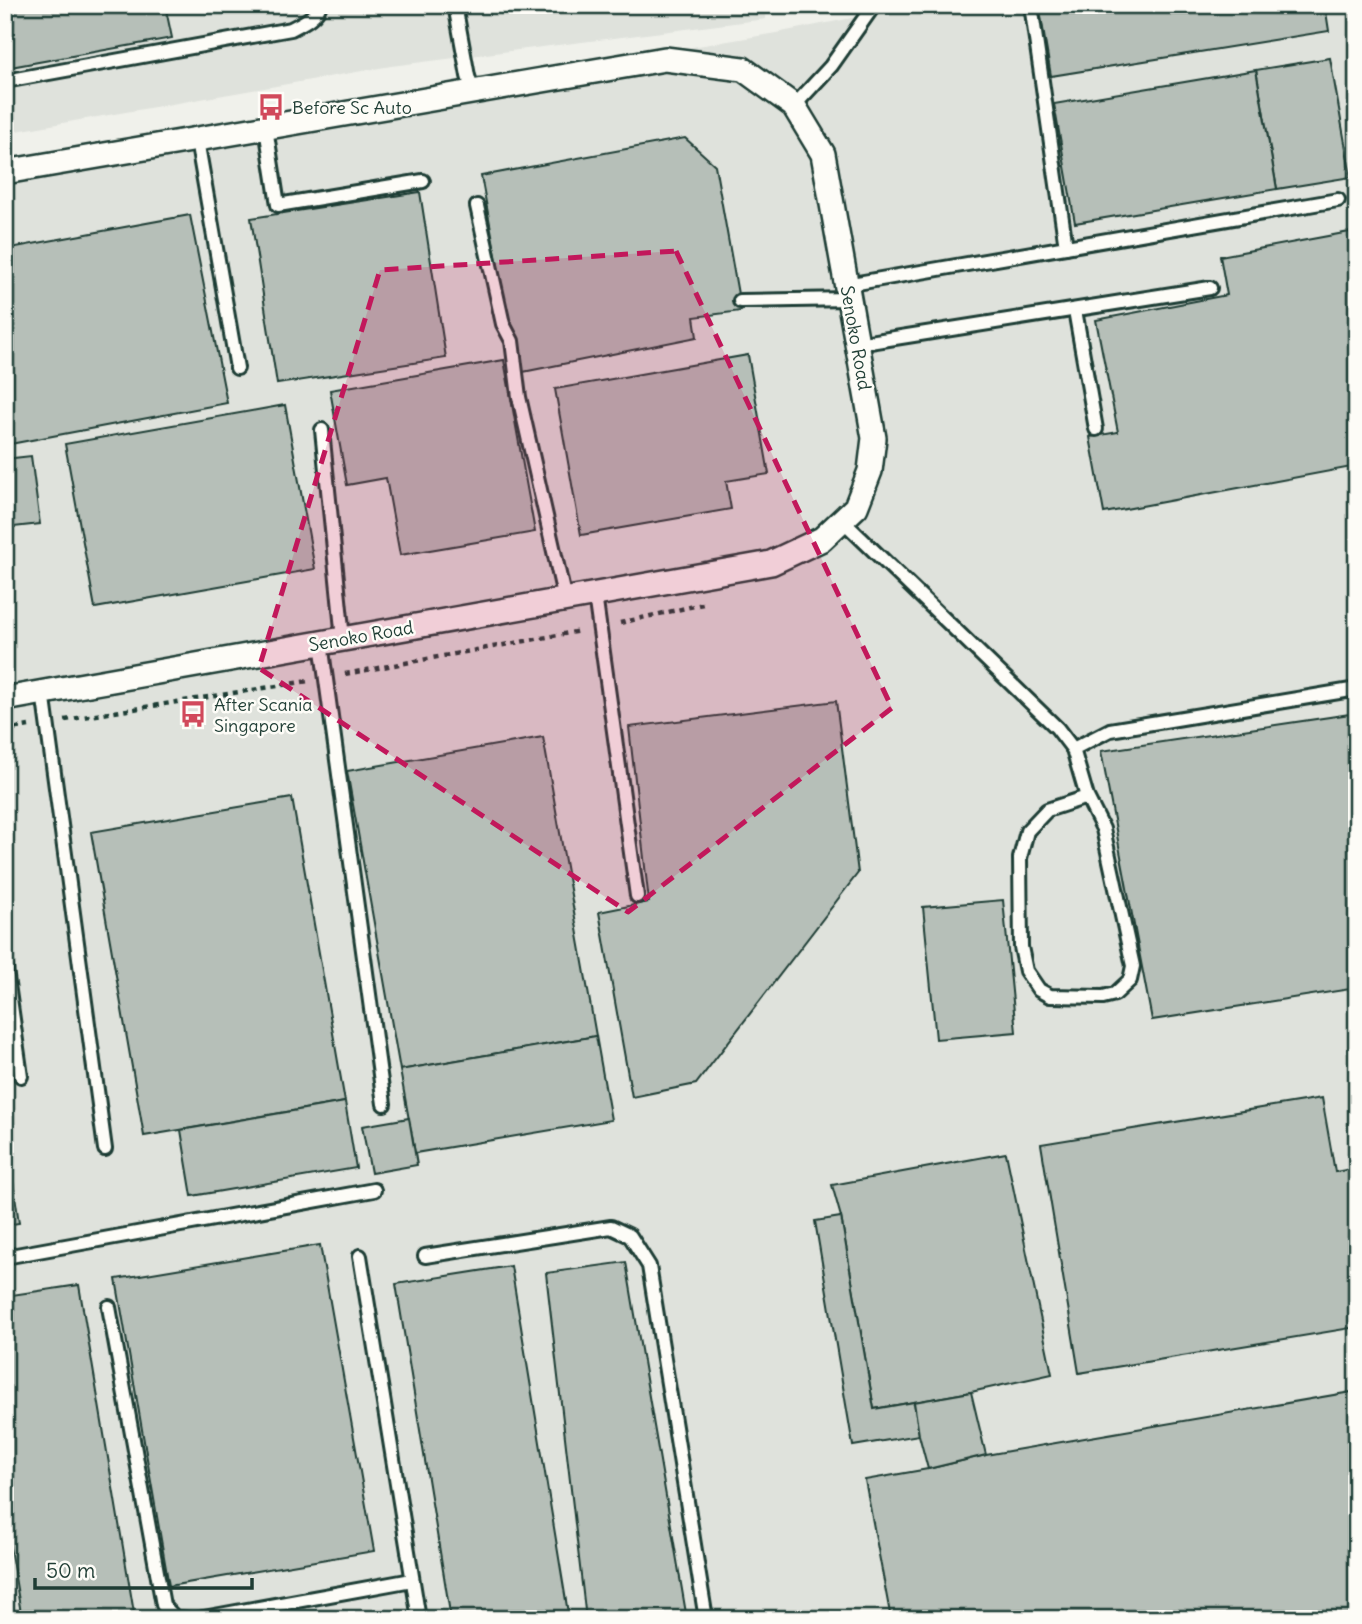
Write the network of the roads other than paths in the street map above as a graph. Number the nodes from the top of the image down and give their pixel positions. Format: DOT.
graph roads {
  1 [pos="320,5"];
  2 [pos="455,5"];
  3 [pos="874,5"];
  4 [pos="1031,5"];
  5 [pos="5,81"];
  6 [pos="473,92"];
  7 [pos="794,106"];
  8 [pos="266,128"];
  9 [pos="197,140"];
  10 [pos="5,172"];
  11 [pos="423,181"];
  12 [pos="1338,200"];
  13 [pos="477,206"];
  14 [pos="1066,247"];
  15 [pos="1210,288"];
  16 [pos="848,292"];
  17 [pos="740,301"];
  18 [pos="1075,310"];
  19 [pos="857,344"];
  20 [pos="237,368"];
  21 [pos="1096,429"];
  22 [pos="322,430"];
  23 [pos="842,520"];
  24 [pos="595,595"];
  25 [pos="565,600"];
  26 [pos="332,641"];
  27 [pos="1357,689"];
  28 [pos="43,692"];
  29 [pos="5,699"];
  30 [pos="1073,749"];
  31 [pos="1087,797"];
  32 [pos="637,896"];
  33 [pos="5,963"];
  34 [pos="21,1076"];
  35 [pos="384,1104"];
  36 [pos="106,1149"];
  37 [pos="374,1190"];
  38 [pos="360,1256"];
  39 [pos="425,1256"];
  40 [pos="5,1257"];
  41 [pos="109,1307"];
  42 [pos="412,1580"];
  43 [pos="187,1619"];
  44 [pos="198,1619"];
  45 [pos="419,1619"];
  46 [pos="706,1619"];
  1 -- 5 [label="lane"];
  2 -- 6 [label="lane"];
  3 -- 7 [label="lane"];
  4 -- 14 [label="lane"];
  6 -- 7 [label="street, Senoko Road"];
  6 -- 8 [label="street, Senoko Road"];
  7 -- 16 [label="street, Senoko Road"];
  8 -- 9 [label="street, Senoko Road"];
  8 -- 11 [label="lane"];
  9 -- 10 [label="street, Senoko Road"];
  9 -- 20 [label="lane"];
  12 -- 14 [label="lane"];
  13 -- 25 [label="lane"];
  14 -- 16 [label="lane"];
  15 -- 18 [label="lane"];
  16 -- 17 [label="lane"];
  16 -- 19 [label="street, Senoko Road"];
  18 -- 19 [label="lane"];
  18 -- 21 [label="lane"];
  19 -- 23 [label="street, Senoko Road"];
  22 -- 26 [label="lane"];
  23 -- 24 [label="street, Senoko Road"];
  23 -- 30 [label="lane"];
  24 -- 25 [label="street, Senoko Road"];
  24 -- 32 [label="lane"];
  25 -- 26 [label="street, Senoko Road"];
  26 -- 28 [label="street, Senoko Road"];
  26 -- 35 [label="lane"];
  27 -- 30 [label="lane"];
  28 -- 29 [label="street, Senoko Road"];
  28 -- 36 [label="lane"];
  30 -- 31 [label="lane"];
  31 -- 31 [label="lane"];
  33 -- 34 [label="lane"];
  37 -- 40 [label="lane"];
  38 -- 42 [label="lane"];
  39 -- 46 [label="lane"];
  41 -- 43 [label="lane"];
  42 -- 44 [label="lane"];
  42 -- 45 [label="lane"];
}
